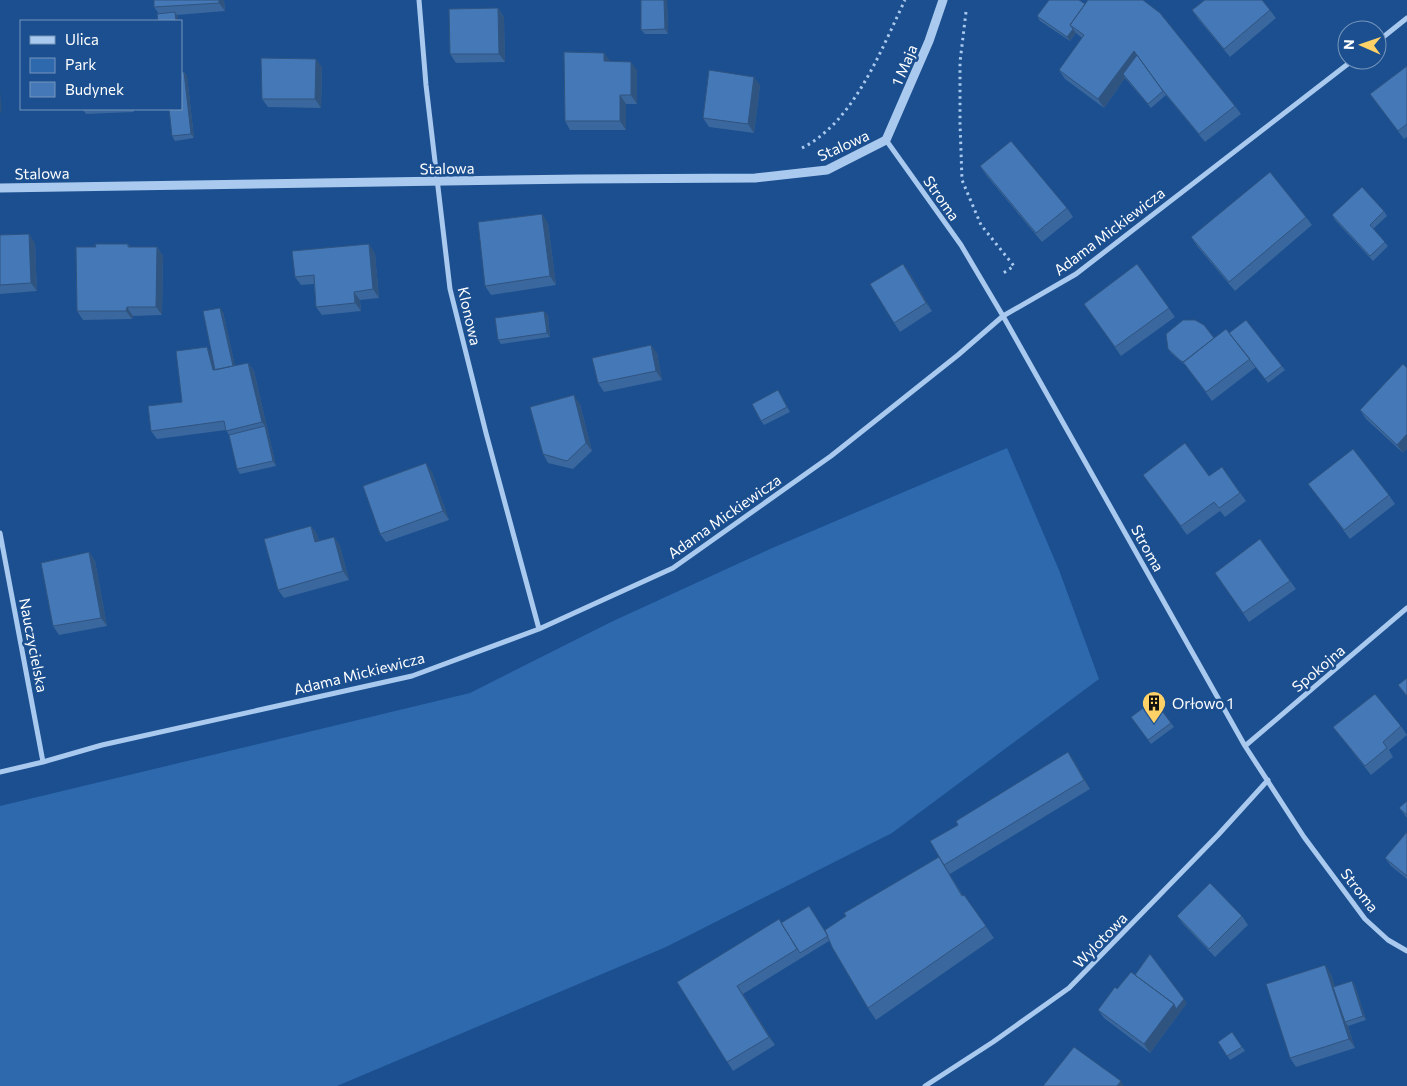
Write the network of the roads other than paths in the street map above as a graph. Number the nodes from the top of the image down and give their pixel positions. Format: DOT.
graph roads {
  1 [pos="419,0"];
  2 [pos="943,0"];
  3 [pos="1407,18"];
  4 [pos="1387,34"];
  5 [pos="1340,70"];
  6 [pos="886,140"];
  7 [pos="438,182"];
  8 [pos="0,188"];
  9 [pos="1003,316"];
  10 [pos="0,533"];
  11 [pos="1407,608"];
  12 [pos="539,629"];
  13 [pos="1246,746"];
  14 [pos="43,762"];
  15 [pos="0,772"];
  16 [pos="1268,780"];
  17 [pos="1407,951"];
  18 [pos="925,1086"];
  1 -- 7 [label="street, Klonowa"];
  2 -- 6 [label="street, 1 Maja"];
  3 -- 4 [label="street"];
  5 -- 9 [label="street, Adama Mickiewicza"];
  6 -- 7 [label="street, Stalowa"];
  6 -- 9 [label="street, Stroma"];
  7 -- 8 [label="street, Stalowa"];
  7 -- 12 [label="street, Klonowa"];
  9 -- 12 [label="street, Adama Mickiewicza"];
  9 -- 13 [label="street, Stroma"];
  10 -- 14 [label="street, Nauczycielska"];
  11 -- 13 [label="street, Spokojna"];
  12 -- 14 [label="street, Adama Mickiewicza"];
  13 -- 16 [label="street, Stroma"];
  14 -- 15 [label="street, Adama Mickiewicza"];
  16 -- 17 [label="street, Stroma"];
  16 -- 18 [label="street, Wylotowa"];
}
